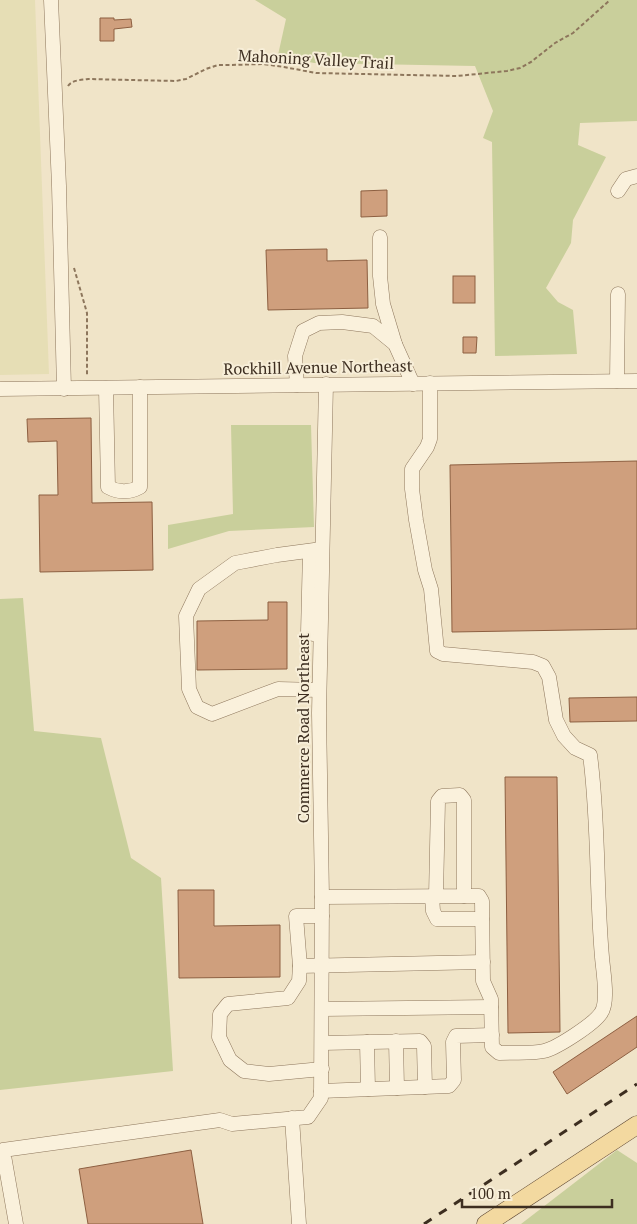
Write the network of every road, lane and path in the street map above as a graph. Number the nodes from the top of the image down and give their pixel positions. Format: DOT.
graph roads {
  1 [pos="51,0"];
  2 [pos="610,0"];
  3 [pos="66,89"];
  4 [pos="637,176"];
  5 [pos="618,191"];
  6 [pos="380,237"];
  7 [pos="74,267"];
  8 [pos="618,294"];
  9 [pos="395,344"];
  10 [pos="618,381"];
  11 [pos="637,381"];
  12 [pos="430,383"];
  13 [pos="326,384"];
  14 [pos="413,384"];
  15 [pos="297,385"];
  16 [pos="88,388"];
  17 [pos="106,388"];
  18 [pos="140,388"];
  19 [pos="0,389"];
  20 [pos="64,389"];
  21 [pos="316,550"];
  22 [pos="319,690"];
  23 [pos="434,896"];
  24 [pos="464,896"];
  25 [pos="322,897"];
  26 [pos="322,916"];
  27 [pos="482,919"];
  28 [pos="483,962"];
  29 [pos="322,965"];
  30 [pos="300,966"];
  31 [pos="491,1007"];
  32 [pos="322,1009"];
  33 [pos="492,1035"];
  34 [pos="396,1041"];
  35 [pos="367,1042"];
  36 [pos="322,1043"];
  37 [pos="322,1071"];
  38 [pos="425,1087"];
  39 [pos="397,1088"];
  40 [pos="368,1089"];
  41 [pos="321,1091"];
  42 [pos="292,1118"];
  43 [pos="637,1125"];
  44 [pos="16,1224"];
  45 [pos="299,1224"];
  46 [pos="486,1224"];
  1 -- 20 [label="street"];
  2 -- 3 [label="path, Mahoning Valley Trail"];
  4 -- 5 [label="street"];
  6 -- 9 [label="street"];
  7 -- 16 [label="path"];
  8 -- 10 [label="street"];
  9 -- 14 [label="street"];
  9 -- 15 [label="street"];
  10 -- 11 [label="street, Rockhill Avenue Northeast"];
  10 -- 12 [label="street, Rockhill Avenue Northeast"];
  12 -- 14 [label="street, Rockhill Avenue Northeast"];
  12 -- 33 [label="street"];
  13 -- 14 [label="street, Rockhill Avenue Northeast"];
  13 -- 15 [label="street, Rockhill Avenue Northeast"];
  13 -- 21 [label="street, Commerce Road Northeast"];
  15 -- 18 [label="street, Rockhill Avenue Northeast"];
  16 -- 17 [label="street, Rockhill Avenue Northeast"];
  16 -- 20 [label="street, Rockhill Avenue Northeast"];
  17 -- 18 [label="street, Rockhill Avenue Northeast"];
  17 -- 18 [label="street"];
  19 -- 20 [label="street, Rockhill Avenue Northeast"];
  21 -- 22 [label="street, Commerce Road Northeast"];
  21 -- 22 [label="street"];
  22 -- 25 [label="street, Commerce Road Northeast"];
  23 -- 24 [label="street"];
  23 -- 24 [label="street"];
  23 -- 25 [label="street"];
  23 -- 27 [label="street"];
  24 -- 27 [label="street"];
  25 -- 26 [label="street, Commerce Road Northeast"];
  26 -- 29 [label="street, Commerce Road Northeast"];
  26 -- 30 [label="street"];
  27 -- 28 [label="street"];
  28 -- 29 [label="street"];
  28 -- 31 [label="street"];
  29 -- 30 [label="street"];
  29 -- 32 [label="street, Commerce Road Northeast"];
  30 -- 37 [label="street"];
  31 -- 32 [label="street"];
  31 -- 33 [label="street"];
  32 -- 36 [label="street, Commerce Road Northeast"];
  33 -- 38 [label="street"];
  34 -- 35 [label="street"];
  34 -- 38 [label="street"];
  34 -- 39 [label="street"];
  35 -- 36 [label="street"];
  35 -- 40 [label="street"];
  36 -- 37 [label="street, Commerce Road Northeast"];
  37 -- 41 [label="street, Commerce Road Northeast"];
  38 -- 39 [label="street"];
  39 -- 40 [label="street"];
  40 -- 41 [label="street"];
  41 -- 42 [label="street"];
  42 -- 44 [label="street"];
  42 -- 45 [label="street"];
  43 -- 46 [label="main road"];
}
